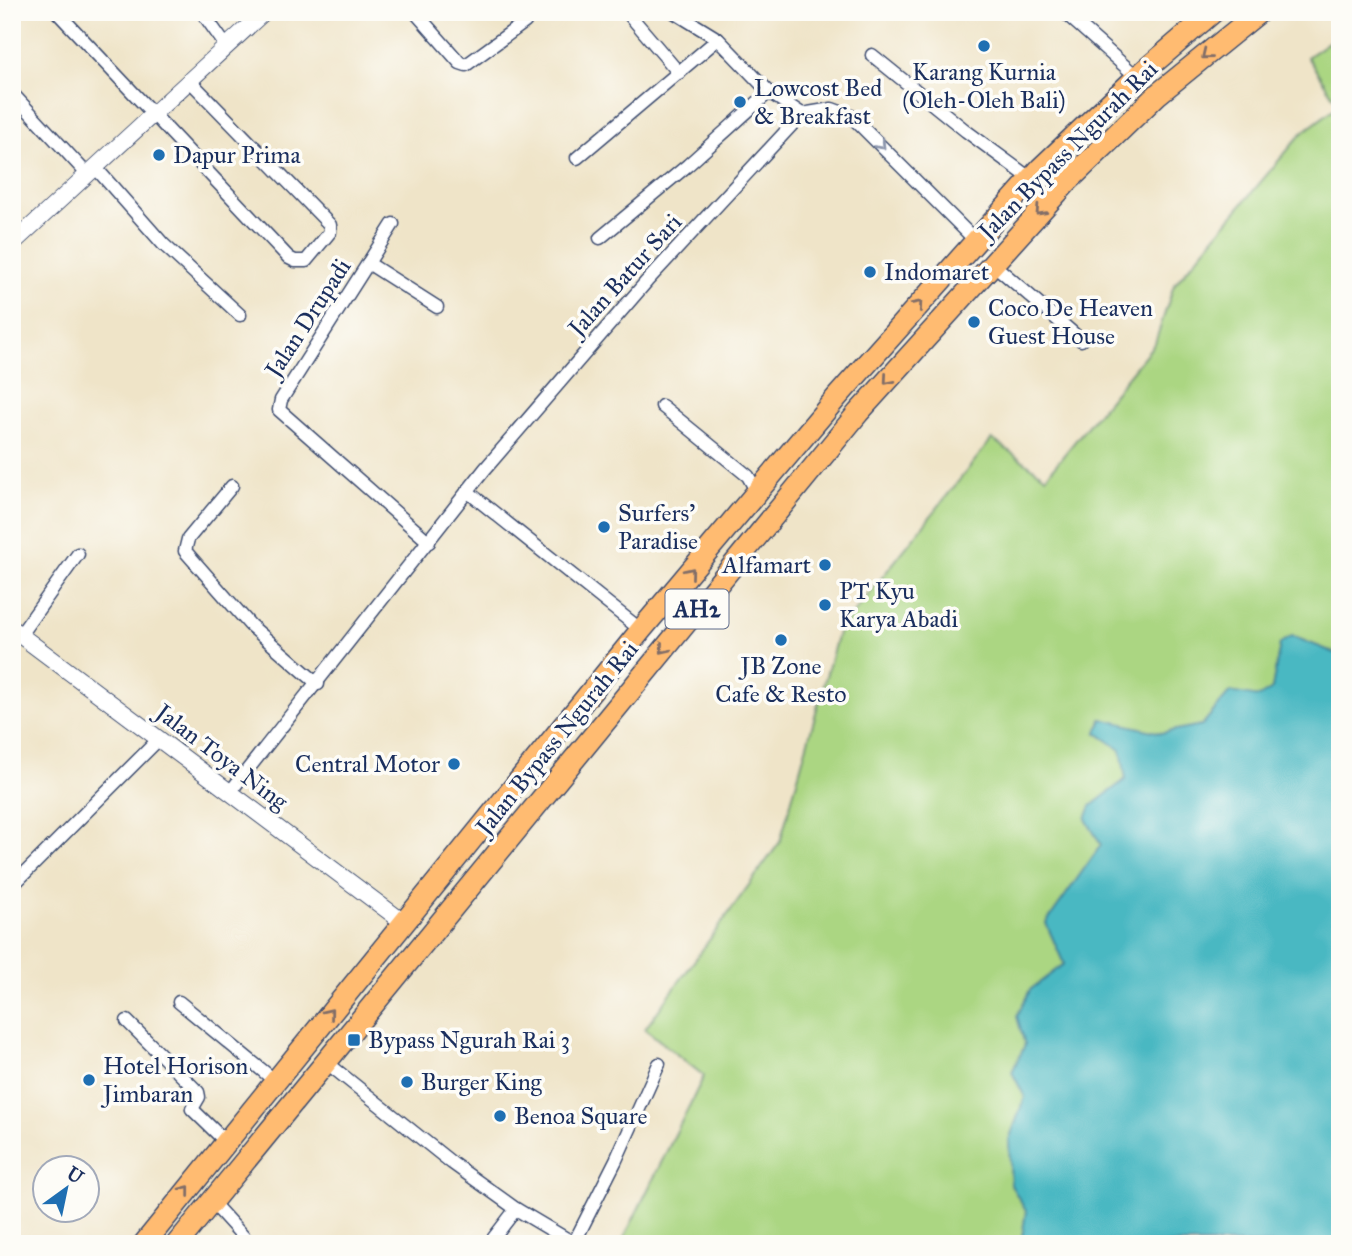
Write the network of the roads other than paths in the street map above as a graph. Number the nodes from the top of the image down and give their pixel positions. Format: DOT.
graph roads {
  1 [pos="57,12"];
  2 [pos="202,12"];
  3 [pos="264,12"];
  4 [pos="415,12"];
  5 [pos="627,12"];
  6 [pos="674,12"];
  7 [pos="1064,12"];
  8 [pos="1213,12"];
  9 [pos="1259,12"];
  10 [pos="525,22"];
  11 [pos="718,39"];
  12 [pos="226,46"];
  13 [pos="872,54"];
  14 [pos="679,73"];
  15 [pos="1137,76"];
  16 [pos="190,81"];
  17 [pos="769,92"];
  18 [pos="12,93"];
  19 [pos="156,114"];
  20 [pos="802,114"];
  21 [pos="577,158"];
  22 [pos="91,171"];
  23 [pos="1031,179"];
  24 [pos="393,224"];
  25 [pos="600,238"];
  26 [pos="975,240"];
  27 [pos="12,244"];
  28 [pos="368,263"];
  29 [pos="992,263"];
  30 [pos="437,307"];
  31 [pos="240,315"];
  32 [pos="1081,340"];
  33 [pos="662,406"];
  34 [pos="232,486"];
  35 [pos="467,491"];
  36 [pos="757,492"];
  37 [pos="429,542"];
  38 [pos="78,554"];
  39 [pos="641,630"];
  40 [pos="16,632"];
  41 [pos="318,684"];
  42 [pos="159,739"];
  43 [pos="230,792"];
  44 [pos="12,886"];
  45 [pos="403,922"];
  46 [pos="425,940"];
  47 [pos="179,1002"];
  48 [pos="127,1021"];
  49 [pos="326,1062"];
  50 [pos="659,1064"];
  51 [pos="274,1080"];
  52 [pos="225,1141"];
  53 [pos="211,1201"];
  54 [pos="516,1209"];
  55 [pos="575,1243"];
  56 [pos="144,1244"];
  57 [pos="177,1244"];
  58 [pos="250,1244"];
  59 [pos="489,1244"];
  1 -- 19 [label="street"];
  2 -- 12 [label="street"];
  3 -- 12 [label="street"];
  4 -- 10 [label="street"];
  5 -- 14 [label="street"];
  6 -- 11 [label="street"];
  7 -- 15 [label="street"];
  8 -- 15 [label="highway, Jalan Bypass Ngurah Rai / AH2"];
  9 -- 29 [label="highway, Jalan Bypass Ngurah Rai / AH2, one-way"];
  11 -- 14 [label="street"];
  11 -- 17 [label="street"];
  12 -- 16 [label="street"];
  13 -- 23 [label="street"];
  14 -- 21 [label="street"];
  15 -- 23 [label="highway, Jalan Bypass Ngurah Rai / AH2"];
  16 -- 19 [label="street"];
  16 -- 19 [label="street"];
  17 -- 20 [label="street"];
  17 -- 25 [label="street"];
  18 -- 22 [label="street"];
  19 -- 22 [label="street"];
  20 -- 26 [label="street, one-way"];
  20 -- 35 [label="street, Jalan Batur Sari"];
  22 -- 27 [label="street"];
  22 -- 31 [label="street"];
  23 -- 26 [label="highway, Jalan Bypass Ngurah Rai / AH2"];
  24 -- 28 [label="street, Jalan Drupadi"];
  36 -- 26 [label="highway, Jalan Bypass Ngurah Rai / AH2, one-way"];
  28 -- 30 [label="street"];
  28 -- 37 [label="street, Jalan Drupadi"];
  29 -- 32 [label="street"];
  29 -- 46 [label="highway, Jalan Bypass Ngurah Rai / AH2, one-way"];
  33 -- 36 [label="street"];
  34 -- 41 [label="street"];
  35 -- 37 [label="street"];
  35 -- 39 [label="street"];
  39 -- 36 [label="highway, Jalan Bypass Ngurah Rai / AH2, one-way"];
  37 -- 41 [label="street"];
  38 -- 40 [label="street"];
  39 -- 45 [label="highway, Jalan Bypass Ngurah Rai / AH2"];
  40 -- 42 [label="street, Jalan Toya Ning"];
  41 -- 43 [label="street"];
  42 -- 43 [label="street, Jalan Toya Ning"];
  42 -- 44 [label="street"];
  43 -- 45 [label="street, Jalan Toya Ning"];
  45 -- 46 [label="highway"];
  51 -- 45 [label="highway, Jalan Bypass Ngurah Rai / AH2, one-way"];
  46 -- 49 [label="highway, Jalan Bypass Ngurah Rai / AH2"];
  47 -- 51 [label="street"];
  48 -- 52 [label="street"];
  49 -- 53 [label="highway, Jalan Bypass Ngurah Rai / AH2"];
  49 -- 54 [label="street"];
  50 -- 55 [label="street"];
  51 -- 52 [label="highway, Jalan Bypass Ngurah Rai / AH2"];
  56 -- 52 [label="highway, Jalan Bypass Ngurah Rai / AH2, one-way"];
  53 -- 57 [label="highway, Jalan Bypass Ngurah Rai / AH2"];
  53 -- 58 [label="street"];
  54 -- 55 [label="street"];
  54 -- 59 [label="street"];
}
